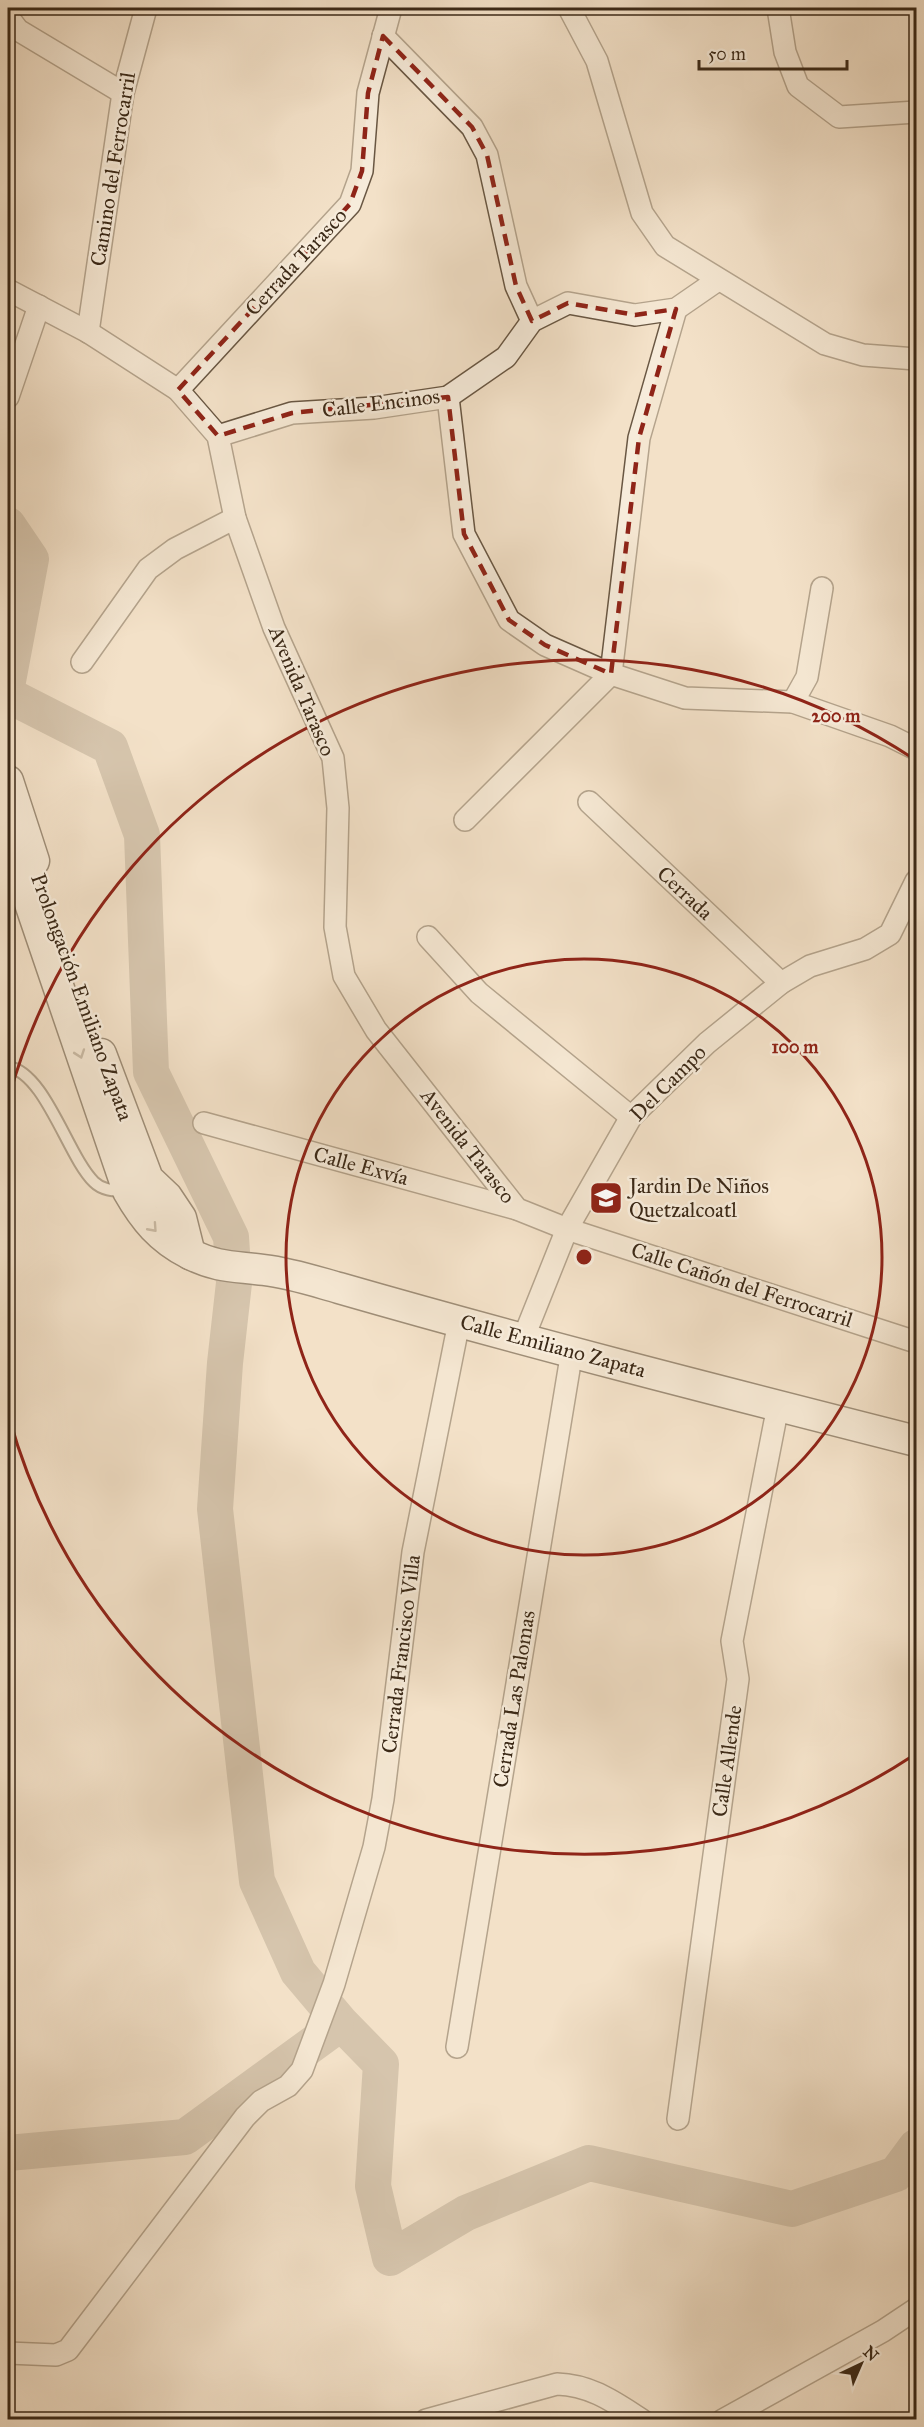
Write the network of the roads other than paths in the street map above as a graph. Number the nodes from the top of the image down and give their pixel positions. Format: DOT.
graph roads {
  1 [pos="146,8"];
  2 [pos="391,8"];
  3 [pos="569,8"];
  4 [pos="778,8"];
  5 [pos="8,17"];
  6 [pos="383,36"];
  7 [pos="123,93"];
  8 [pos="916,112"];
  9 [pos="718,280"];
  10 [pos="8,290"];
  11 [pos="39,306"];
  12 [pos="676,309"];
  13 [pos="532,321"];
  14 [pos="88,332"];
  15 [pos="916,358"];
  16 [pos="178,390"];
  17 [pos="8,397"];
  18 [pos="448,397"];
  19 [pos="218,436"];
  20 [pos="235,518"];
  21 [pos="822,588"];
  22 [pos="82,662"];
  23 [pos="611,674"];
  24 [pos="793,702"];
  25 [pos="916,749"];
  26 [pos="8,782"];
  27 [pos="589,802"];
  28 [pos="465,820"];
  29 [pos="8,839"];
  30 [pos="916,881"];
  31 [pos="428,937"];
  32 [pos="781,983"];
  33 [pos="8,1068"];
  34 [pos="631,1117"];
  35 [pos="204,1123"];
  36 [pos="138,1185"];
  37 [pos="517,1209"];
  38 [pos="567,1229"];
  39 [pos="459,1322"];
  40 [pos="523,1339"];
  41 [pos="916,1342"];
  42 [pos="572,1351"];
  43 [pos="778,1406"];
  44 [pos="916,1441"];
  45 [pos="457,2047"];
  46 [pos="678,2119"];
  47 [pos="916,2309"];
  48 [pos="8,2353"];
  49 [pos="428,2419"];
  50 [pos="642,2420"];
  51 [pos="723,2420"];
  1 -- 7 [label="street, Camino del Ferrocarril"];
  2 -- 6 [label="street, Cerrada Tarasco"];
  3 -- 9 [label="street"];
  4 -- 8 [label="street"];
  5 -- 7 [label="street"];
  6 -- 13 [label="street"];
  6 -- 16 [label="street, Cerrada Tarasco"];
  7 -- 14 [label="street, Camino del Ferrocarril"];
  9 -- 12 [label="street, Calle Encinos"];
  9 -- 15 [label="street"];
  10 -- 11 [label="street, Avenida Tarasco"];
  11 -- 14 [label="street, Avenida Tarasco"];
  11 -- 17 [label="street"];
  12 -- 13 [label="street, Calle Encinos"];
  12 -- 23 [label="street"];
  13 -- 18 [label="street, Calle Encinos"];
  14 -- 16 [label="street, Avenida Tarasco"];
  16 -- 19 [label="street, Avenida Tarasco"];
  18 -- 19 [label="street, Calle Encinos"];
  18 -- 23 [label="street"];
  19 -- 20 [label="street, Avenida Tarasco"];
  20 -- 22 [label="street"];
  20 -- 37 [label="street, Avenida Tarasco"];
  21 -- 24 [label="street"];
  23 -- 24 [label="street"];
  23 -- 28 [label="street"];
  24 -- 25 [label="street"];
  26 -- 36 [label="main road, Prolongación Emiliano Zapata"];
  27 -- 32 [label="street, Cerrada"];
  29 -- 36 [label="main road, Prolongación Emiliano Zapata, one-way"];
  30 -- 32 [label="street, Del Campo"];
  31 -- 34 [label="street"];
  32 -- 34 [label="street, Del Campo"];
  33 -- 36 [label="lane"];
  34 -- 38 [label="street, Del Campo"];
  35 -- 37 [label="street, Calle Exvía"];
  36 -- 39 [label="main road, Calle Emiliano Zapata"];
  37 -- 38 [label="street, Avenida Tarasco"];
  38 -- 40 [label="street, Del Campo"];
  38 -- 41 [label="street, Calle Cañón del Ferrocarril"];
  39 -- 40 [label="main road, Calle Emiliano Zapata"];
  39 -- 48 [label="street, Cerrada Francisco Villa"];
  40 -- 42 [label="main road, Calle Emiliano Zapata"];
  42 -- 43 [label="main road, Calle Emiliano Zapata"];
  42 -- 45 [label="street, Cerrada Las Palomas"];
  43 -- 44 [label="main road, Calle Emiliano Zapata"];
  43 -- 46 [label="street, Calle Allende"];
  47 -- 51 [label="street"];
  49 -- 50 [label="street"];
}
